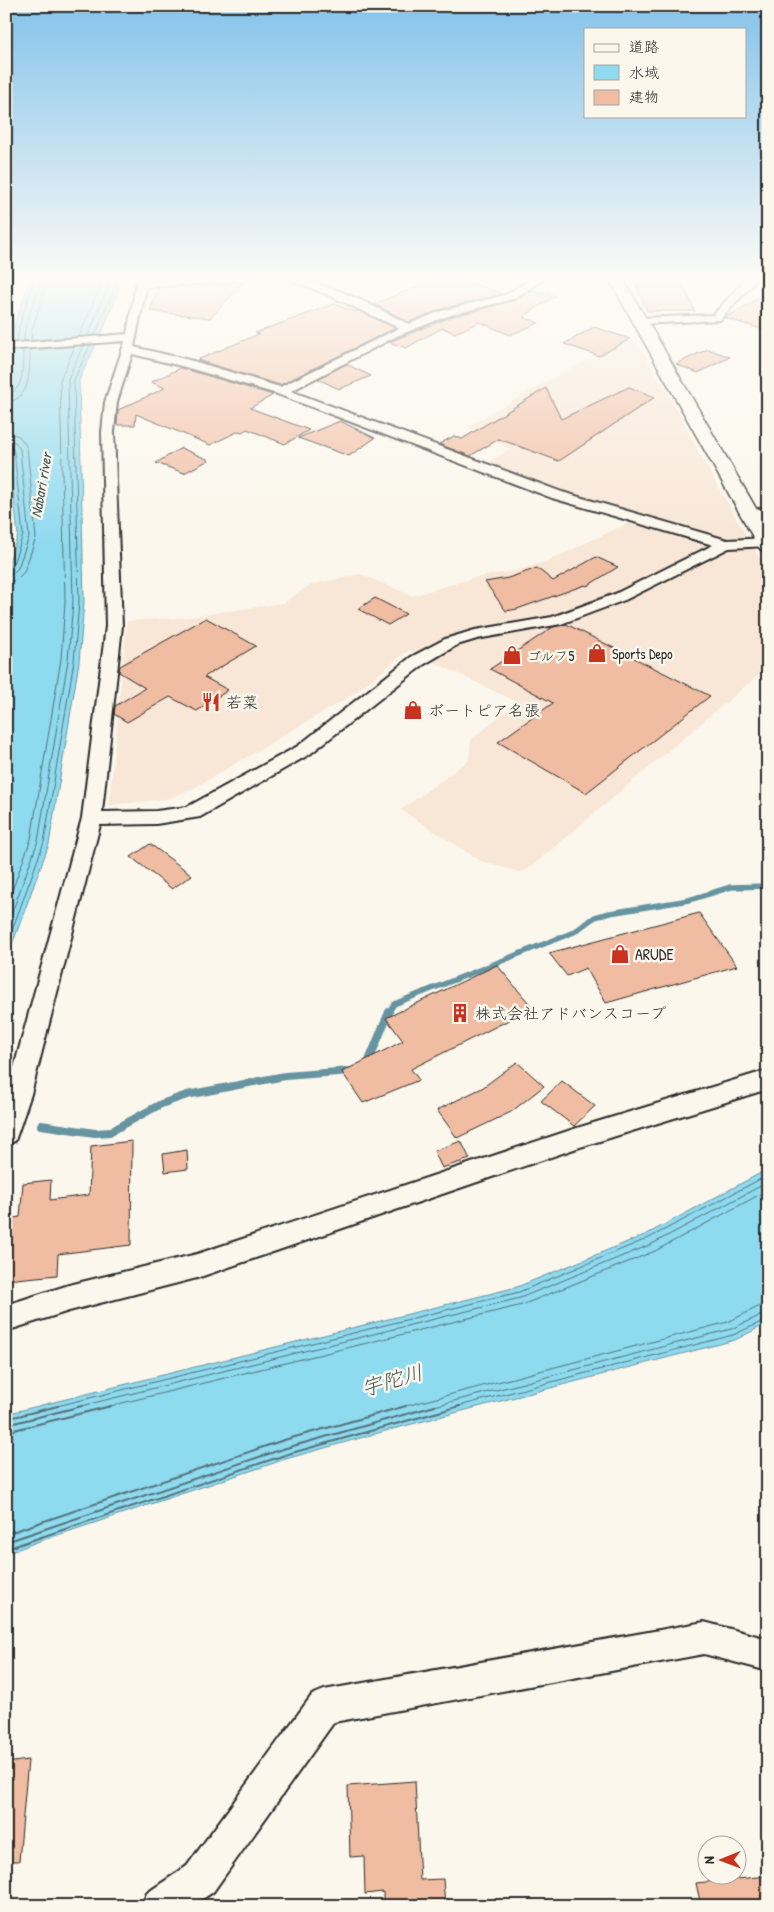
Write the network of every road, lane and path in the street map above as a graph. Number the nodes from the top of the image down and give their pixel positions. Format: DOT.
graph roads {
  1 [pos="120,368"];
  2 [pos="203,368"];
  3 [pos="327,368"];
  4 [pos="667,368"];
  5 [pos="281,391"];
  6 [pos="768,512"];
  7 [pos="749,515"];
  8 [pos="726,544"];
  9 [pos="767,544"];
  10 [pos="92,818"];
  11 [pos="768,1079"];
  12 [pos="6,1134"];
  13 [pos="6,1318"];
  14 [pos="768,1655"];
  15 [pos="160,1906"];
  1 -- 10 [label="street"];
  2 -- 5 [label="street"];
  3 -- 5 [label="street"];
  4 -- 7 [label="highway"];
  5 -- 8 [label="street"];
  6 -- 7 [label="street"];
  7 -- 9 [label="highway"];
  8 -- 9 [label="street"];
  8 -- 10 [label="street"];
  10 -- 12 [label="street"];
  11 -- 13 [label="street"];
  14 -- 15 [label="street"];
}
